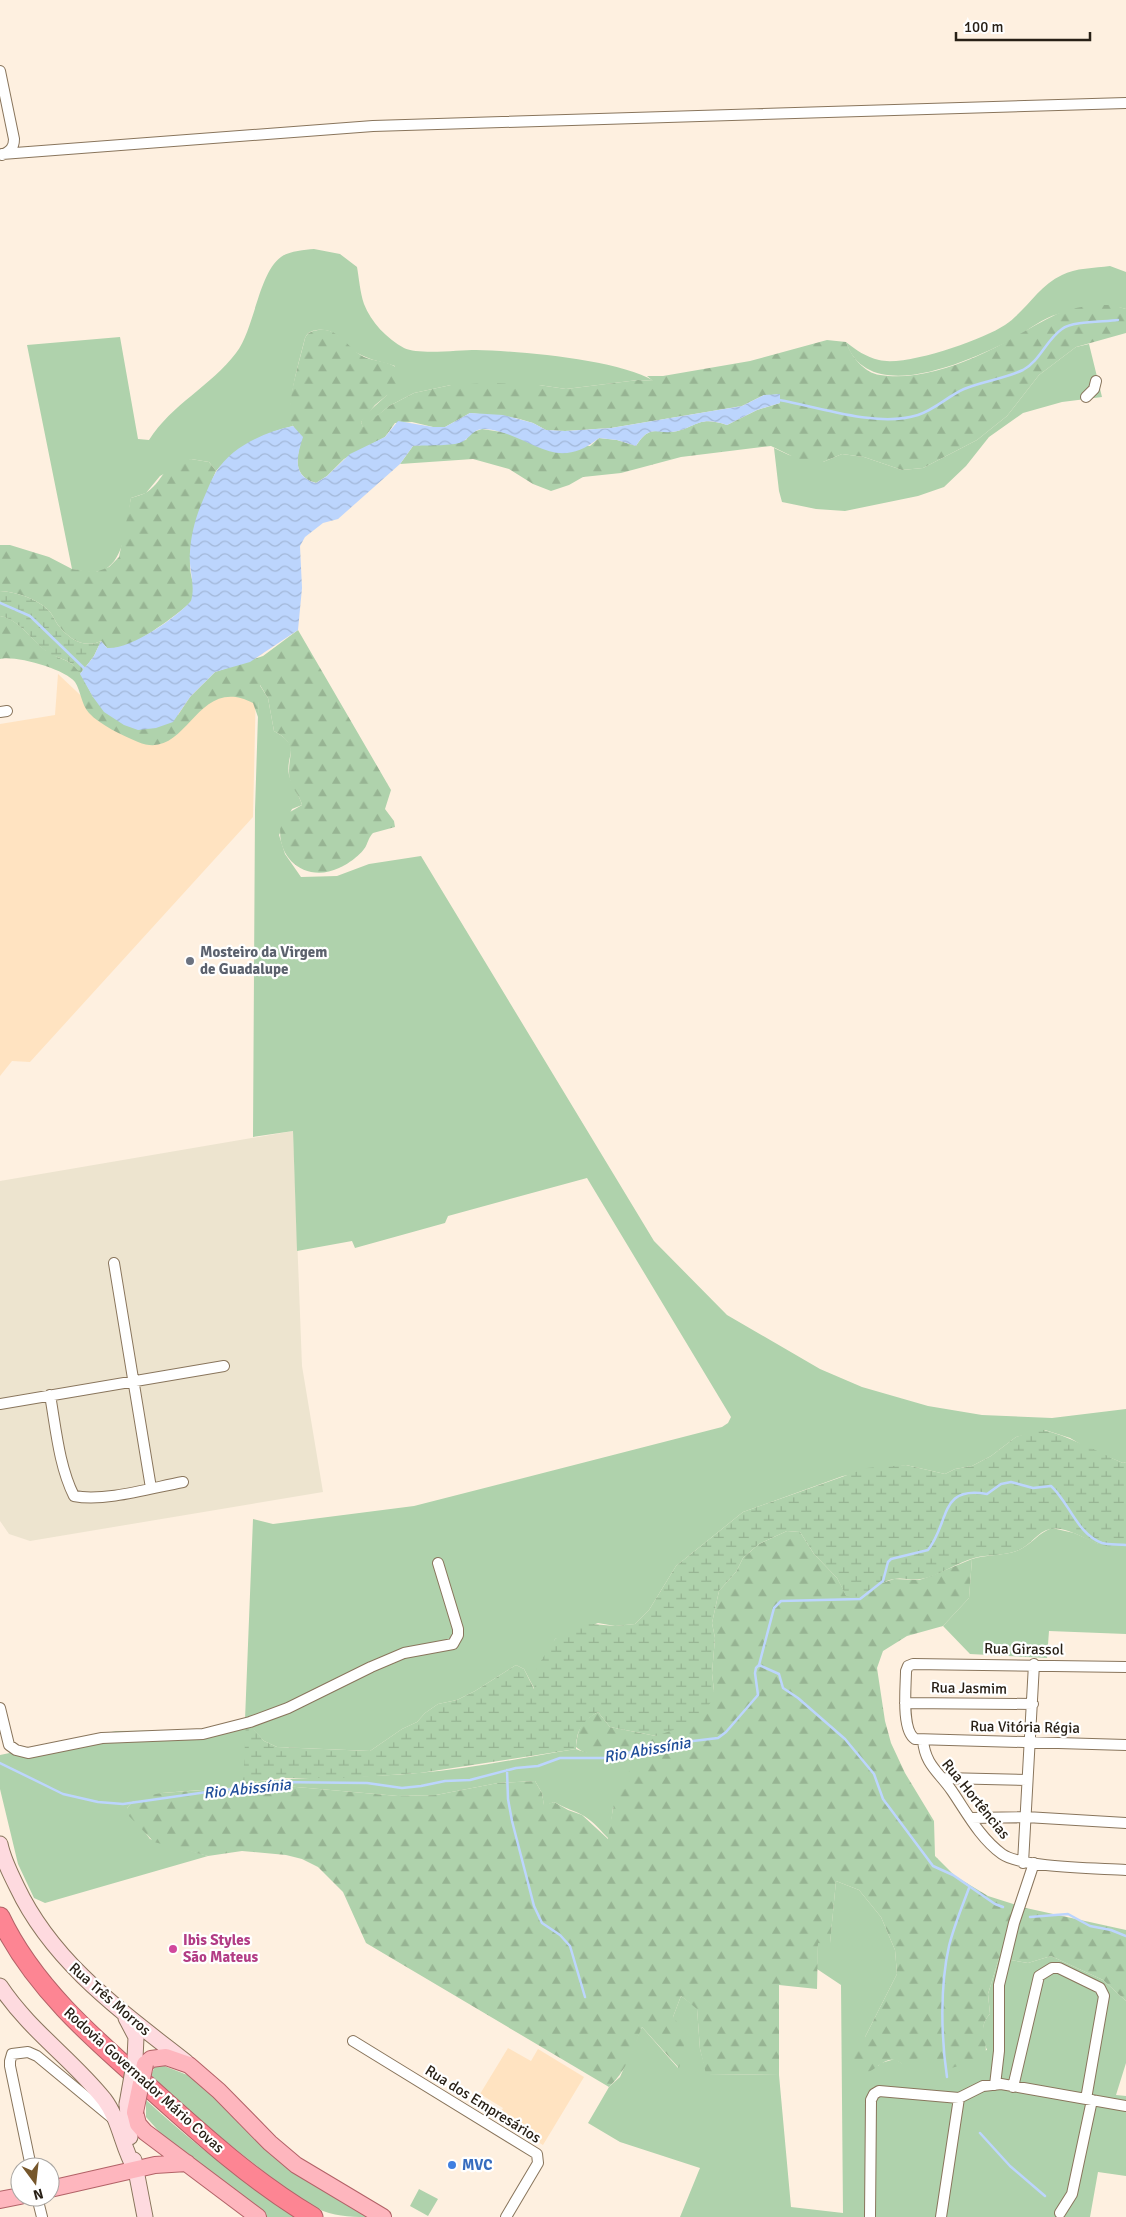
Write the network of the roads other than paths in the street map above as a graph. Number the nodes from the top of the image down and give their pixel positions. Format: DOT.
graph roads {
  1 [pos="0,71"];
  2 [pos="1126,103"];
  3 [pos="1,155"];
  4 [pos="1096,381"];
  5 [pos="1086,397"];
  6 [pos="114,1263"];
  7 [pos="224,1366"];
  8 [pos="133,1381"];
  9 [pos="50,1395"];
  10 [pos="0,1404"];
  11 [pos="183,1482"];
  12 [pos="151,1488"];
  13 [pos="438,1563"];
  14 [pos="1034,1664"];
  15 [pos="1126,1667"];
  16 [pos="905,1703"];
  17 [pos="1032,1704"];
  18 [pos="0,1708"];
  19 [pos="923,1740"];
  20 [pos="1030,1741"];
  21 [pos="1126,1745"];
  22 [pos="943,1778"];
  23 [pos="1027,1780"];
  24 [pos="1026,1817"];
  25 [pos="971,1818"];
  26 [pos="1126,1823"];
  27 [pos="0,1844"];
  28 [pos="1022,1863"];
  29 [pos="1034,1864"];
  30 [pos="1126,1870"];
  31 [pos="0,1917"];
  32 [pos="0,1986"];
  33 [pos="119,2009"];
  34 [pos="353,2041"];
  35 [pos="140,2062"];
  36 [pos="189,2065"];
  37 [pos="995,2085"];
  38 [pos="1013,2087"];
  39 [pos="959,2098"];
  40 [pos="1089,2100"];
  41 [pos="1126,2106"];
  42 [pos="131,2108"];
  43 [pos="117,2123"];
  44 [pos="29,2157"];
  45 [pos="186,2163"];
  46 [pos="136,2169"];
  47 [pos="60,2187"];
  48 [pos="1060,2213"];
  49 [pos="310,2215"];
  50 [pos="145,2217"];
  51 [pos="258,2217"];
  52 [pos="325,2217"];
  53 [pos="383,2217"];
  54 [pos="506,2217"];
  55 [pos="870,2217"];
  56 [pos="940,2217"];
  1 -- 3 [label="street"];
  2 -- 3 [label="street"];
  4 -- 5 [label="street"];
  6 -- 8 [label="street"];
  7 -- 8 [label="street"];
  8 -- 9 [label="street"];
  8 -- 12 [label="street"];
  9 -- 10 [label="street"];
  9 -- 12 [label="street"];
  11 -- 12 [label="street"];
  13 -- 18 [label="street"];
  14 -- 15 [label="street, Rua Girassol"];
  14 -- 16 [label="street, Rua Girassol"];
  14 -- 17 [label="street"];
  16 -- 17 [label="street, Rua Jasmim"];
  16 -- 19 [label="street"];
  17 -- 20 [label="street"];
  19 -- 20 [label="street, Rua Vitória Régia"];
  19 -- 22 [label="street, Rua Hortências"];
  20 -- 21 [label="street, Rua Vitória Régia"];
  20 -- 23 [label="street"];
  22 -- 23 [label="street"];
  22 -- 25 [label="street, Rua Hortências"];
  23 -- 24 [label="street"];
  24 -- 25 [label="street"];
  24 -- 26 [label="street"];
  24 -- 28 [label="street"];
  25 -- 28 [label="street, Rua Hortências"];
  27 -- 33 [label="main road, Rua Três Morros"];
  28 -- 29 [label="street"];
  29 -- 30 [label="street"];
  29 -- 37 [label="street"];
  31 -- 49 [label="highway, Rodovia Governador Mário Covas"];
  32 -- 43 [label="main road"];
  33 -- 35 [label="main road"];
  33 -- 36 [label="main road, Rua Três Morros"];
  34 -- 54 [label="street, Rua dos Empresários"];
  35 -- 36 [label="main road, Rua Três Morros"];
  35 -- 42 [label="main road, bridge"];
  36 -- 53 [label="main road, Rua Três Morros"];
  37 -- 38 [label="street"];
  37 -- 39 [label="street"];
  38 -- 40 [label="street"];
  38 -- 40 [label="street"];
  39 -- 55 [label="street"];
  39 -- 56 [label="street"];
  40 -- 41 [label="street"];
  40 -- 48 [label="street"];
  42 -- 45 [label="main road"];
  42 -- 46 [label="main road"];
  43 -- 44 [label="street"];
  43 -- 46 [label="main road"];
  45 -- 46 [label="main road"];
  45 -- 51 [label="main road"];
  46 -- 47 [label="main road"];
  46 -- 50 [label="main road"];
  49 -- 52 [label="highway"];
}
